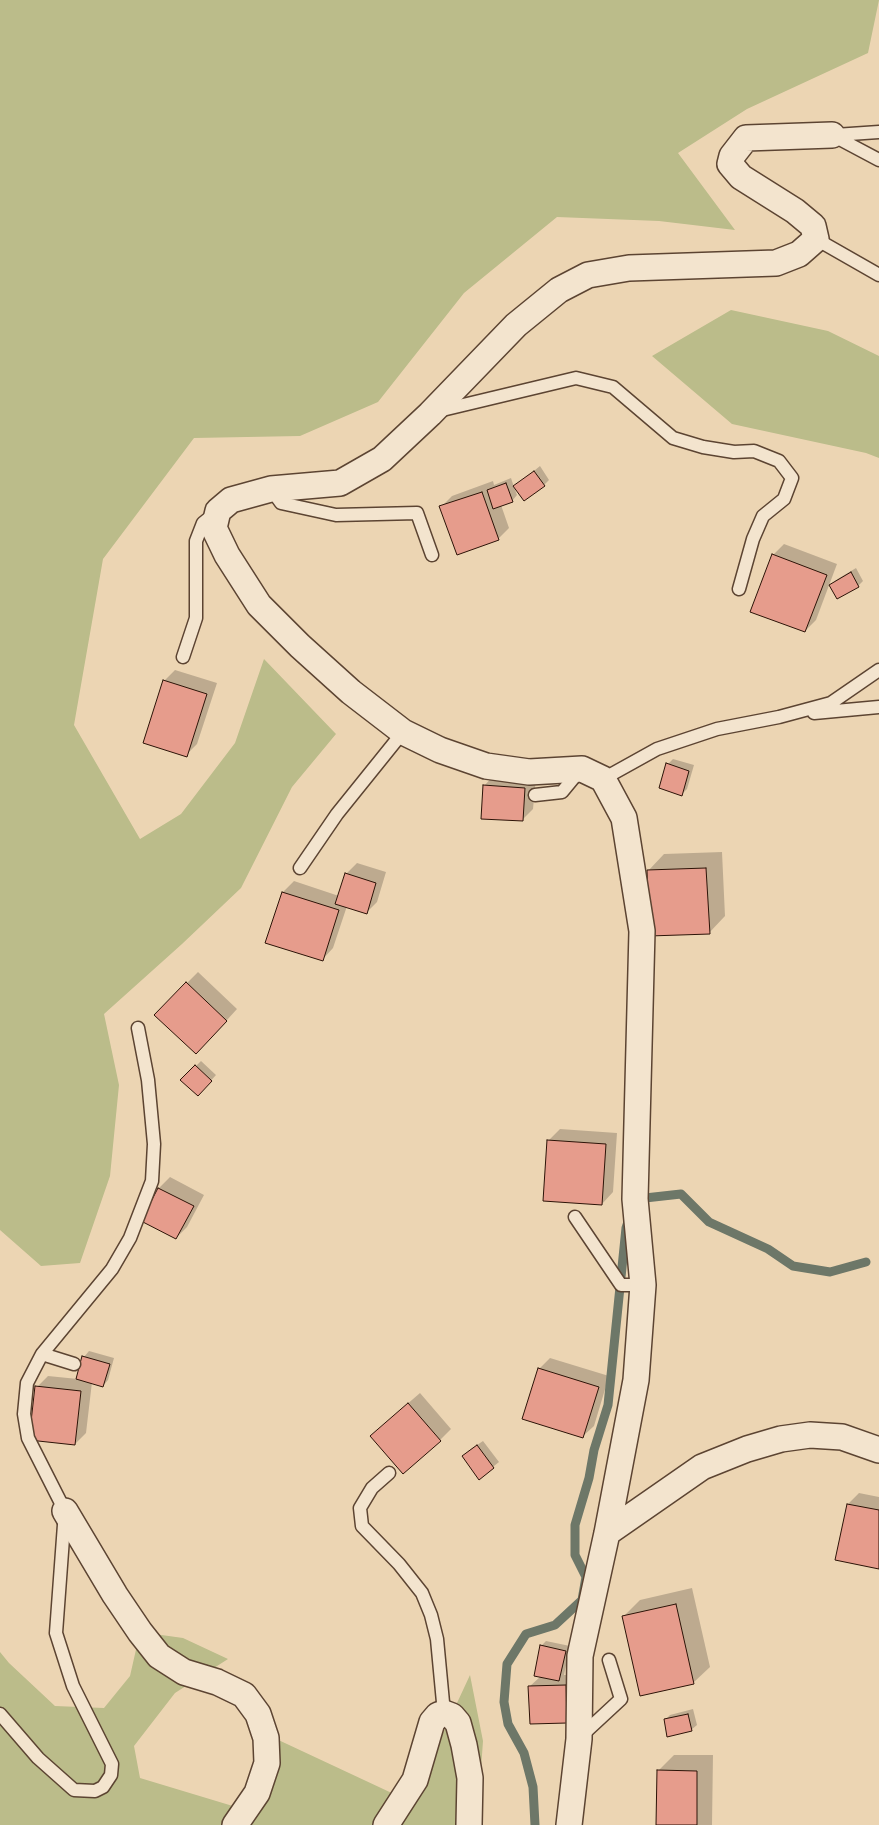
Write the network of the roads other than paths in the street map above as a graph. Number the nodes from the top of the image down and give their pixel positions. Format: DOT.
graph roads {
  1 [pos="879,132"];
  2 [pos="832,135"];
  3 [pos="879,160"];
  4 [pos="816,240"];
  5 [pos="879,275"];
  6 [pos="430,414"];
  7 [pos="271,489"];
  8 [pos="218,511"];
  9 [pos="432,555"];
  10 [pos="739,589"];
  11 [pos="183,657"];
  12 [pos="879,670"];
  13 [pos="879,707"];
  14 [pos="779,717"];
  15 [pos="403,732"];
  16 [pos="592,774"];
  17 [pos="535,795"];
  18 [pos="300,868"];
  19 [pos="138,1028"];
  20 [pos="575,1217"];
  21 [pos="643,1285"];
  22 [pos="42,1354"];
  23 [pos="74,1364"];
  24 [pos="879,1450"];
  25 [pos="389,1473"];
  26 [pos="65,1511"];
  27 [pos="607,1533"];
  28 [pos="609,1660"];
  29 [pos="444,1713"];
  30 [pos="0,1714"];
  31 [pos="578,1739"];
  32 [pos="235,1825"];
  33 [pos="386,1825"];
  34 [pos="469,1825"];
  35 [pos="569,1825"];
  1 -- 2 [label="lane"];
  2 -- 3 [label="lane"];
  2 -- 4 [label="street"];
  4 -- 5 [label="lane"];
  4 -- 6 [label="street"];
  6 -- 7 [label="street"];
  6 -- 10 [label="lane"];
  7 -- 8 [label="street"];
  7 -- 9 [label="lane"];
  8 -- 11 [label="lane"];
  8 -- 15 [label="street"];
  12 -- 14 [label="lane"];
  13 -- 14 [label="lane"];
  14 -- 16 [label="lane"];
  15 -- 16 [label="street"];
  15 -- 18 [label="lane"];
  16 -- 17 [label="lane"];
  16 -- 21 [label="street"];
  19 -- 22 [label="lane"];
  20 -- 21 [label="lane"];
  21 -- 27 [label="street"];
  22 -- 23 [label="lane"];
  22 -- 26 [label="lane"];
  24 -- 27 [label="street"];
  25 -- 29 [label="lane"];
  26 -- 30 [label="lane"];
  26 -- 32 [label="street"];
  27 -- 31 [label="street"];
  28 -- 31 [label="lane"];
  29 -- 33 [label="street"];
  29 -- 34 [label="street"];
  31 -- 35 [label="street"];
}
